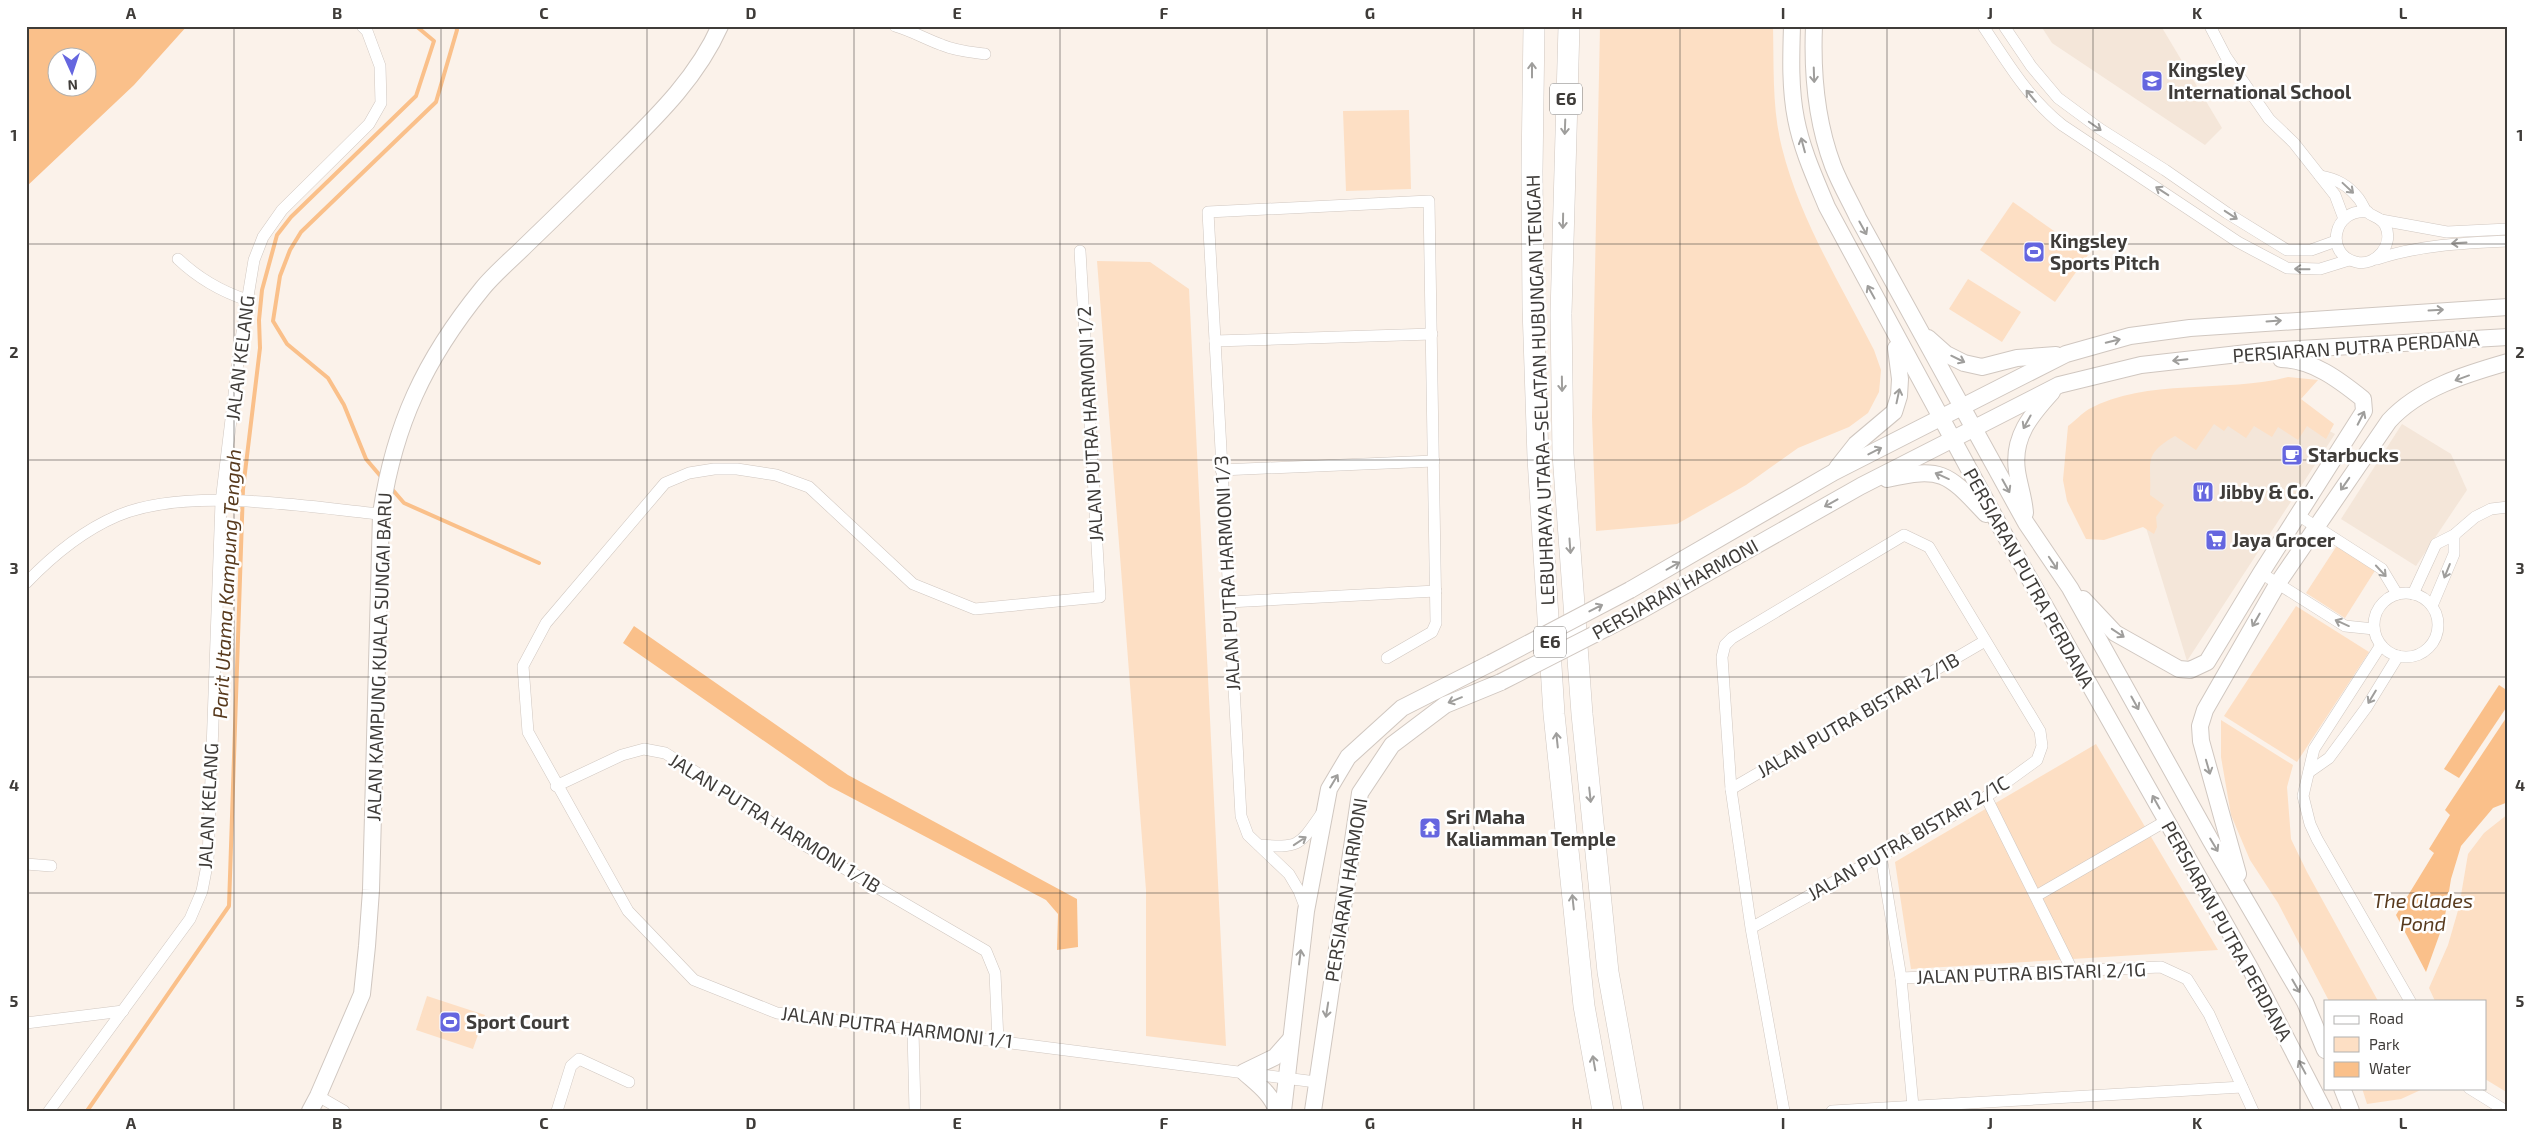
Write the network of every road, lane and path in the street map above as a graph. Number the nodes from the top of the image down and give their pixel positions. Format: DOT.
graph roads {
  1 [pos="362,26"];
  2 [pos="720,26"];
  3 [pos="895,26"];
  4 [pos="1534,26"];
  5 [pos="1569,26"];
  6 [pos="1792,26"];
  7 [pos="1814,26"];
  8 [pos="1983,26"];
  9 [pos="2004,26"];
  10 [pos="2210,26"];
  11 [pos="985,54"];
  12 [pos="2320,176"];
  13 [pos="2368,212"];
  14 [pos="2344,219"];
  15 [pos="2381,220"];
  16 [pos="2508,229"];
  17 [pos="2336,241"];
  18 [pos="2508,241"];
  19 [pos="1080,251"];
  20 [pos="178,259"];
  21 [pos="2349,260"];
  22 [pos="2374,260"];
  23 [pos="247,300"];
  24 [pos="2508,307"];
  25 [pos="1919,330"];
  26 [pos="1432,334"];
  27 [pos="1894,335"];
  28 [pos="2508,338"];
  29 [pos="1215,341"];
  30 [pos="2066,354"];
  31 [pos="2202,358"];
  32 [pos="2508,362"];
  33 [pos="2059,385"];
  34 [pos="1962,407"];
  35 [pos="2004,413"];
  36 [pos="1940,418"];
  37 [pos="1974,428"];
  38 [pos="1952,440"];
  39 [pos="1434,461"];
  40 [pos="1221,470"];
  41 [pos="1834,472"];
  42 [pos="1861,486"];
  43 [pos="226,502"];
  44 [pos="2508,507"];
  45 [pos="381,514"];
  46 [pos="2298,515"];
  47 [pos="2026,523"];
  48 [pos="2315,526"];
  49 [pos="2003,532"];
  50 [pos="2454,534"];
  51 [pos="2261,573"];
  52 [pos="2278,583"];
  53 [pos="26,584"];
  54 [pos="2070,588"];
  55 [pos="1436,591"];
  56 [pos="2397,594"];
  57 [pos="2413,594"];
  58 [pos="1100,598"];
  59 [pos="1228,602"];
  60 [pos="2432,606"];
  61 [pos="2374,629"];
  62 [pos="1985,641"];
  63 [pos="2381,645"];
  64 [pos="2398,656"];
  65 [pos="1387,658"];
  66 [pos="2309,772"];
  67 [pos="556,786"];
  68 [pos="1731,789"];
  69 [pos="1986,796"];
  70 [pos="1326,808"];
  71 [pos="2166,821"];
  72 [pos="1259,845"];
  73 [pos="1881,856"];
  74 [pos="26,864"];
  75 [pos="51,866"];
  76 [pos="2244,894"];
  77 [pos="2036,896"];
  78 [pos="1306,911"];
  79 [pos="1751,928"];
  80 [pos="2072,970"];
  81 [pos="1901,978"];
  82 [pos="2409,1000"];
  83 [pos="123,1011"];
  84 [pos="26,1023"];
  85 [pos="913,1030"];
  86 [pos="1290,1040"];
  87 [pos="998,1041"];
  88 [pos="2324,1048"];
  89 [pos="1244,1072"];
  90 [pos="1286,1078"];
  91 [pos="629,1082"];
  92 [pos="1316,1082"];
  93 [pos="2242,1086"];
  94 [pos="2343,1090"];
  95 [pos="2472,1090"];
  96 [pos="318,1096"];
  97 [pos="1913,1106"];
  98 [pos="49,1111"];
  99 [pos="310,1111"];
  100 [pos="344,1111"];
  101 [pos="557,1111"];
  102 [pos="915,1111"];
  103 [pos="1277,1111"];
  104 [pos="1283,1111"];
  105 [pos="1313,1111"];
  106 [pos="1603,1111"];
  107 [pos="1633,1111"];
  108 [pos="1784,1111"];
  109 [pos="1832,1111"];
  110 [pos="2253,1111"];
  111 [pos="2324,1111"];
  112 [pos="2351,1111"];
  113 [pos="2506,1111"];
  1 -- 23 [label="street, JALAN KELANG"];
  2 -- 45 [label="main road, JALAN KAMPUNG KUALA SUNGAI BARU"];
  3 -- 11 [label="street"];
  106 -- 4 [label="highway, LEBUHRAYA UTARA–SELATAN HUBUNGAN TENGAH / E6, one-way"];
  5 -- 107 [label="highway, LEBUHRAYA UTARA–SELATAN HUBUNGAN TENGAH / E6, one-way"];
  27 -- 6 [label="main road, PERSIARAN PUTRA PERDANA, one-way"];
  7 -- 25 [label="main road, PERSIARAN PUTRA PERDANA, one-way"];
  21 -- 8 [label="street, one-way"];
  9 -- 17 [label="street, one-way"];
  10 -- 12 [label="street"];
  12 -- 13 [label="street, one-way"];
  12 -- 14 [label="street"];
  13 -- 14 [label="street"];
  13 -- 15 [label="street"];
  14 -- 17 [label="street"];
  15 -- 16 [label="street"];
  15 -- 22 [label="street"];
  17 -- 21 [label="street"];
  18 -- 22 [label="street, one-way"];
  19 -- 58 [label="street, JALAN PUTRA HARMONI 1/2"];
  20 -- 23 [label="street"];
  21 -- 22 [label="street"];
  23 -- 43 [label="street, JALAN KELANG"];
  30 -- 24 [label="main road, PERSIARAN PUTRA PERDANA, one-way"];
  25 -- 30 [label="main road, one-way"];
  25 -- 34 [label="main road, PERSIARAN PUTRA PERDANA"];
  26 -- 29 [label="street"];
  26 -- 29 [label="street, JALAN PUTRA HARMONI 1/3"];
  26 -- 39 [label="street"];
  27 -- 36 [label="main road, PERSIARAN PUTRA PERDANA"];
  41 -- 27 [label="main road, one-way"];
  28 -- 31 [label="main road, PERSIARAN PUTRA PERDANA"];
  29 -- 40 [label="street, JALAN PUTRA HARMONI 1/3"];
  30 -- 34 [label="main road, PERSIARAN HARMONI"];
  31 -- 33 [label="main road, PERSIARAN PUTRA PERDANA, one-way"];
  46 -- 31 [label="main road, one-way"];
  32 -- 48 [label="main road, one-way"];
  33 -- 35 [label="main road, PERSIARAN PUTRA PERDANA"];
  33 -- 47 [label="main road, one-way"];
  34 -- 36 [label="main road, PERSIARAN HARMONI"];
  34 -- 37 [label="main road, PERSIARAN PUTRA PERDANA"];
  35 -- 37 [label="main road, PERSIARAN HARMONI"];
  36 -- 38 [label="main road, PERSIARAN PUTRA PERDANA"];
  41 -- 36 [label="main road, PERSIARAN HARMONI, one-way"];
  37 -- 38 [label="main road, PERSIARAN HARMONI"];
  37 -- 47 [label="main road, PERSIARAN PUTRA PERDANA, one-way"];
  38 -- 42 [label="main road, PERSIARAN HARMONI"];
  38 -- 49 [label="main road, PERSIARAN PUTRA PERDANA"];
  39 -- 40 [label="street"];
  39 -- 55 [label="street"];
  40 -- 59 [label="street, JALAN PUTRA HARMONI 1/3"];
  70 -- 41 [label="main road, PERSIARAN HARMONI, one-way, bridge"];
  49 -- 42 [label="main road, one-way"];
  42 -- 92 [label="main road, PERSIARAN HARMONI, one-way, bridge"];
  43 -- 45 [label="street"];
  43 -- 53 [label="street"];
  43 -- 83 [label="street, JALAN KELANG"];
  44 -- 50 [label="street"];
  45 -- 96 [label="main road, JALAN KAMPUNG KUALA SUNGAI BARU"];
  46 -- 48 [label="street"];
  46 -- 51 [label="main road"];
  47 -- 54 [label="main road, PERSIARAN PUTRA PERDANA, one-way"];
  48 -- 52 [label="main road"];
  48 -- 56 [label="street, one-way"];
  71 -- 49 [label="main road, PERSIARAN PUTRA PERDANA, one-way"];
  50 -- 57 [label="street"];
  50 -- 60 [label="street, one-way"];
  51 -- 52 [label="street"];
  54 -- 51 [label="main road, one-way"];
  61 -- 52 [label="street, one-way"];
  52 -- 76 [label="main road, one-way"];
  54 -- 76 [label="main road, PERSIARAN PUTRA PERDANA, one-way"];
  55 -- 59 [label="street"];
  55 -- 65 [label="street"];
  56 -- 57 [label="street"];
  56 -- 61 [label="street"];
  57 -- 60 [label="street"];
  58 -- 67 [label="street, JALAN PUTRA HARMONI 1/1"];
  59 -- 72 [label="street, JALAN PUTRA HARMONI 1/3"];
  60 -- 64 [label="street"];
  61 -- 63 [label="street"];
  62 -- 68 [label="street, JALAN PUTRA BISTARI 2/1B"];
  62 -- 68 [label="street"];
  62 -- 69 [label="street, JALAN PUTRA BISTARI 2/1C"];
  63 -- 64 [label="street"];
  63 -- 66 [label="street"];
  64 -- 66 [label="street, one-way"];
  66 -- 82 [label="street"];
  67 -- 85 [label="street, JALAN PUTRA HARMONI 1/1"];
  67 -- 87 [label="street, JALAN PUTRA HARMONI 1/1B"];
  68 -- 79 [label="street"];
  69 -- 73 [label="street, JALAN PUTRA BISTARI 2/1C"];
  69 -- 77 [label="street"];
  72 -- 70 [label="street, PERSIARAN HARMONI, one-way"];
  70 -- 78 [label="main road, PERSIARAN HARMONI"];
  71 -- 77 [label="street"];
  111 -- 71 [label="main road, PERSIARAN PUTRA PERDANA, one-way"];
  72 -- 78 [label="street, JALAN PUTRA HARMONI 1/3"];
  73 -- 79 [label="street, JALAN PUTRA BISTARI 2/1C"];
  73 -- 81 [label="street"];
  74 -- 75 [label="street"];
  76 -- 88 [label="main road, PERSIARAN PUTRA PERDANA, one-way"];
  77 -- 80 [label="street"];
  86 -- 78 [label="main road, PERSIARAN HARMONI, one-way"];
  79 -- 108 [label="street"];
  80 -- 81 [label="street, JALAN PUTRA BISTARI 2/1G"];
  80 -- 93 [label="street, JALAN PUTRA BISTARI 2/1G"];
  81 -- 97 [label="street"];
  83 -- 84 [label="street"];
  83 -- 98 [label="street, JALAN KELANG"];
  85 -- 87 [label="street, JALAN PUTRA HARMONI 1/1"];
  85 -- 102 [label="street"];
  86 -- 89 [label="main road"];
  86 -- 90 [label="main road, PERSIARAN HARMONI"];
  87 -- 89 [label="street, JALAN PUTRA HARMONI 1/1"];
  89 -- 90 [label="street, JALAN PUTRA HARMONI 1/1"];
  89 -- 103 [label="main road"];
  90 -- 92 [label="street, JALAN PUTRA HARMONI 1/1"];
  90 -- 104 [label="main road, PERSIARAN HARMONI"];
  91 -- 101 [label="street"];
  92 -- 105 [label="main road, PERSIARAN HARMONI"];
  93 -- 97 [label="street"];
  93 -- 110 [label="street"];
  94 -- 112 [label="main road"];
  95 -- 113 [label="street"];
  96 -- 99 [label="main road, JALAN KAMPUNG KUALA SUNGAI BARU"];
  96 -- 100 [label="street"];
  97 -- 109 [label="street"];
}
